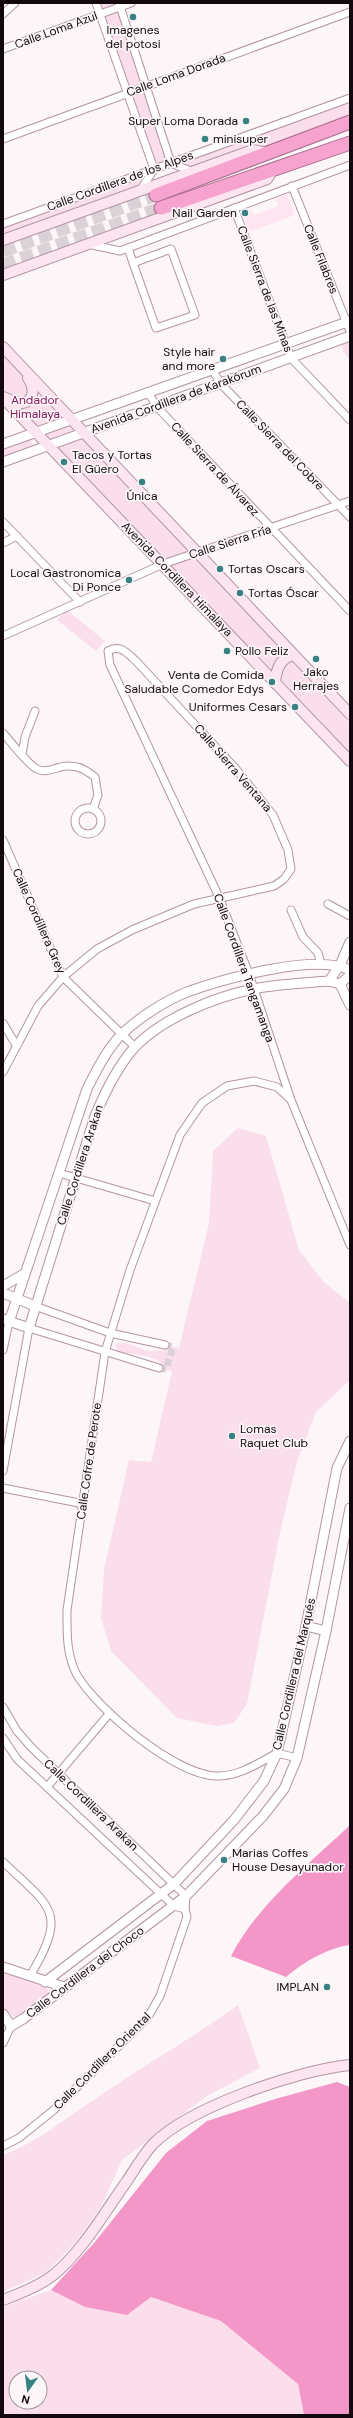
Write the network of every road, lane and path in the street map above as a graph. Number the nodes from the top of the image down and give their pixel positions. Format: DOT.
graph roads {
  1 [pos="15,3"];
  2 [pos="96,3"];
  3 [pos="131,3"];
  4 [pos="119,5"];
  5 [pos="350,12"];
  6 [pos="3,14"];
  7 [pos="99,14"];
  8 [pos="3,49"];
  9 [pos="145,85"];
  10 [pos="128,93"];
  11 [pos="350,98"];
  12 [pos="350,122"];
  13 [pos="3,138"];
  14 [pos="350,142"];
  15 [pos="268,153"];
  16 [pos="171,163"];
  17 [pos="350,165"];
  18 [pos="274,167"];
  19 [pos="154,169"];
  20 [pos="193,172"];
  21 [pos="292,186"];
  22 [pos="140,191"];
  23 [pos="156,195"];
  24 [pos="162,208"];
  25 [pos="234,208"];
  26 [pos="3,224"];
  27 [pos="3,240"];
  28 [pos="88,244"];
  29 [pos="128,248"];
  30 [pos="133,263"];
  31 [pos="3,275"];
  32 [pos="349,325"];
  33 [pos="350,336"];
  34 [pos="285,345"];
  35 [pos="3,347"];
  36 [pos="291,358"];
  37 [pos="20,365"];
  38 [pos="213,371"];
  39 [pos="221,384"];
  40 [pos="149,394"];
  41 [pos="3,397"];
  42 [pos="157,407"];
  43 [pos="72,420"];
  44 [pos="350,420"];
  45 [pos="84,432"];
  46 [pos="34,433"];
  47 [pos="3,444"];
  48 [pos="49,446"];
  49 [pos="3,462"];
  50 [pos="350,502"];
  51 [pos="340,506"];
  52 [pos="350,517"];
  53 [pos="3,522"];
  54 [pos="271,529"];
  55 [pos="17,536"];
  56 [pos="3,543"];
  57 [pos="197,553"];
  58 [pos="162,564"];
  59 [pos="80,602"];
  60 [pos="350,611"];
  61 [pos="3,636"];
  62 [pos="108,651"];
  63 [pos="294,655"];
  64 [pos="275,683"];
  65 [pos="35,711"];
  66 [pos="350,714"];
  67 [pos="3,733"];
  68 [pos="22,754"];
  69 [pos="350,761"];
  70 [pos="93,809"];
  71 [pos="3,840"];
  72 [pos="219,897"];
  73 [pos="328,904"];
  74 [pos="291,910"];
  75 [pos="350,916"];
  76 [pos="350,942"];
  77 [pos="321,964"];
  78 [pos="340,965"];
  79 [pos="350,970"];
  80 [pos="249,974"];
  81 [pos="350,975"];
  82 [pos="63,977"];
  83 [pos="329,981"];
  84 [pos="340,984"];
  85 [pos="253,989"];
  86 [pos="350,1005"];
  87 [pos="3,1023"];
  88 [pos="122,1034"];
  89 [pos="16,1045"];
  90 [pos="135,1047"];
  91 [pos="3,1072"];
  92 [pos="291,1100"];
  93 [pos="59,1174"];
  94 [pos="75,1179"];
  95 [pos="155,1201"];
  96 [pos="350,1245"];
  97 [pos="24,1274"];
  98 [pos="3,1286"];
  99 [pos="3,1293"];
  100 [pos="16,1298"];
  101 [pos="35,1306"];
  102 [pos="6,1320"];
  103 [pos="29,1328"];
  104 [pos="110,1333"];
  105 [pos="165,1345"];
  106 [pos="3,1350"];
  107 [pos="105,1352"];
  108 [pos="159,1368"];
  109 [pos="3,1423"];
  110 [pos="11,1424"];
  111 [pos="350,1441"];
  112 [pos="3,1471"];
  113 [pos="3,1488"];
  114 [pos="84,1504"];
  115 [pos="350,1508"];
  116 [pos="306,1626"];
  117 [pos="326,1631"];
  118 [pos="3,1707"];
  119 [pos="109,1714"];
  120 [pos="3,1738"];
  121 [pos="277,1753"];
  122 [pos="297,1758"];
  123 [pos="58,1774"];
  124 [pos="47,1787"];
  125 [pos="3,1862"];
  126 [pos="174,1884"];
  127 [pos="162,1894"];
  128 [pos="186,1896"];
  129 [pos="174,1906"];
  130 [pos="185,1909"];
  131 [pos="3,1967"];
  132 [pos="30,1976"];
  133 [pos="45,1982"];
  134 [pos="64,1987"];
  135 [pos="3,2014"];
  136 [pos="11,2026"];
  137 [pos="3,2043"];
  138 [pos="350,2065"];
  139 [pos="3,2146"];
  140 [pos="3,2300"];
  1 -- 6 [label="street"];
  2 -- 7 [label="street"];
  3 -- 4 [label="street, Calle Loma Azul"];
  4 -- 7 [label="street, Calle Loma Azul"];
  4 -- 9 [label="street"];
  5 -- 9 [label="street, Calle Loma Dorada"];
  7 -- 8 [label="street, Calle Loma Azul"];
  7 -- 10 [label="street"];
  9 -- 10 [label="street, Calle Loma Dorada"];
  9 -- 16 [label="street"];
  10 -- 13 [label="street, Calle Loma Dorada"];
  10 -- 19 [label="street"];
  11 -- 16 [label="street, Calle Cordillera de los Alpes"];
  12 -- 15 [label="highway, Calle Cordillera de los Alpes"];
  14 -- 18 [label="highway"];
  15 -- 20 [label="main road, Calle Cordillera de los Alpes"];
  15 -- 23 [label="highway, Calle Cordillera de los Alpes"];
  16 -- 19 [label="street, Calle Cordillera de los Alpes"];
  16 -- 20 [label="street"];
  17 -- 21 [label="street"];
  18 -- 24 [label="highway"];
  18 -- 28 [label="main road"];
  19 -- 22 [label="street"];
  19 -- 26 [label="street, Calle Cordillera de los Alpes"];
  20 -- 22 [label="main road, Calle Cordillera de los Alpes"];
  21 -- 25 [label="street"];
  21 -- 32 [label="street, Calle Filabres"];
  22 -- 27 [label="main road, Calle Cordillera de los Alpes"];
  25 -- 29 [label="street"];
  25 -- 34 [label="street, Calle Sierra de las Minas"];
  28 -- 29 [label="street"];
  28 -- 31 [label="main road"];
  29 -- 30 [label="street"];
  30 -- 30 [label="street"];
  32 -- 34 [label="street, Avenida Cordillera de Karakórum"];
  33 -- 36 [label="street, Avenida Cordillera de Karakórum"];
  34 -- 36 [label="street, Calle Sierra de las Minas"];
  34 -- 38 [label="street, Avenida Cordillera de Karakórum"];
  35 -- 37 [label="main road"];
  36 -- 39 [label="street, Avenida Cordillera de Karakórum"];
  36 -- 44 [label="street, Calle Sierra de las Minas"];
  37 -- 41 [label="main road"];
  37 -- 43 [label="main road"];
  38 -- 39 [label="street, Calle Sierra del Cobre"];
  38 -- 40 [label="street, Avenida Cordillera de Karakórum"];
  39 -- 42 [label="street, Avenida Cordillera de Karakórum"];
  39 -- 51 [label="street, Calle Sierra del Cobre"];
  40 -- 42 [label="street, Calle Sierra de Álvarez"];
  40 -- 43 [label="street, Avenida Cordillera de Karakórum"];
  41 -- 46 [label="main road, Avenida Cordillera Himalaya"];
  42 -- 45 [label="street, Avenida Cordillera de Karakórum"];
  42 -- 54 [label="street, Calle Sierra de Álvarez"];
  43 -- 45 [label="main road"];
  43 -- 46 [label="street, Avenida Cordillera de Karakórum"];
  45 -- 48 [label="street, Avenida Cordillera de Karakórum"];
  45 -- 57 [label="main road"];
  46 -- 47 [label="street, Avenida Cordillera de Karakórum"];
  46 -- 48 [label="main road, Avenida Cordillera Himalaya"];
  48 -- 49 [label="street, Avenida Cordillera de Karakórum"];
  48 -- 58 [label="main road, Avenida Cordillera Himalaya"];
  50 -- 51 [label="street, Calle Sierra Fría"];
  51 -- 52 [label="street, Calle Sierra del Cobre"];
  51 -- 54 [label="street, Calle Sierra Fría"];
  53 -- 55 [label="street"];
  54 -- 57 [label="street, Calle Sierra Fría"];
  54 -- 60 [label="street, Calle Sierra de Álvarez"];
  55 -- 56 [label="street"];
  55 -- 59 [label="street"];
  57 -- 58 [label="street, Calle Sierra Fría"];
  57 -- 63 [label="main road"];
  58 -- 59 [label="street, Calle Sierra Fría"];
  58 -- 64 [label="main road, Avenida Cordillera Himalaya"];
  59 -- 61 [label="street, Calle Sierra Fría"];
  62 -- 72 [label="street, Calle Cordillera Tangamanga"];
  62 -- 72 [label="street, Calle Sierra Ventana"];
  63 -- 64 [label="main road"];
  63 -- 66 [label="main road"];
  64 -- 69 [label="main road, Avenida Cordillera Himalaya"];
  65 -- 68 [label="street"];
  67 -- 68 [label="street"];
  68 -- 70 [label="street"];
  71 -- 82 [label="street, Calle Cordillera Grey"];
  72 -- 80 [label="street, Calle Cordillera Tangamanga"];
  72 -- 82 [label="street, Calle Sierra Ventana"];
  73 -- 75 [label="street"];
  74 -- 77 [label="street"];
  76 -- 78 [label="street"];
  77 -- 78 [label="street, Calle Cordillera Arakan"];
  77 -- 80 [label="street, Calle Cordillera Arakan"];
  78 -- 79 [label="street, Calle Cordillera Arakan"];
  78 -- 83 [label="street"];
  80 -- 85 [label="street, Calle Cordillera Tangamanga"];
  80 -- 88 [label="street, Calle Cordillera Arakan"];
  81 -- 84 [label="street"];
  82 -- 88 [label="street, Calle Cordillera Grey"];
  82 -- 89 [label="street, Calle Sierra Ventana"];
  83 -- 84 [label="street, Calle Cordillera Arakan"];
  83 -- 85 [label="street, Calle Cordillera Arakan"];
  84 -- 86 [label="street"];
  85 -- 90 [label="street, Calle Cordillera Arakan"];
  85 -- 92 [label="street, Calle Cordillera Tangamanga"];
  87 -- 89 [label="street"];
  88 -- 90 [label="street, Calle Cordillera Grey"];
  88 -- 93 [label="street, Calle Cordillera Arakan"];
  89 -- 91 [label="street, Calle Sierra Ventana"];
  90 -- 94 [label="street, Calle Cordillera Arakan"];
  92 -- 95 [label="street, Calle Cofre de Perote"];
  92 -- 96 [label="street, Calle Cordillera Tangamanga"];
  93 -- 94 [label="street"];
  93 -- 97 [label="street, Calle Cordillera Arakan"];
  94 -- 95 [label="street"];
  94 -- 101 [label="street, Calle Cordillera Arakan"];
  95 -- 104 [label="street, Calle Cofre de Perote"];
  97 -- 98 [label="street"];
  97 -- 100 [label="street, Calle Cordillera Arakan"];
  99 -- 100 [label="street"];
  100 -- 101 [label="street"];
  100 -- 102 [label="street, Calle Cordillera Arakan"];
  101 -- 103 [label="street, Calle Cordillera Arakan"];
  101 -- 104 [label="street"];
  102 -- 103 [label="street"];
  102 -- 106 [label="street, Calle Cordillera Arakan"];
  103 -- 107 [label="street"];
  103 -- 110 [label="street, Calle Cordillera Arakan"];
  104 -- 105 [label="street"];
  104 -- 107 [label="street, Calle Cofre de Perote"];
  107 -- 108 [label="street"];
  107 -- 114 [label="street, Calle Cofre de Perote"];
  109 -- 110 [label="street"];
  110 -- 112 [label="street, Calle Cordillera Arakan"];
  111 -- 116 [label="street, Calle Cordillera del Marqués"];
  113 -- 114 [label="street"];
  114 -- 119 [label="street, Calle Cofre de Perote"];
  115 -- 117 [label="street, Calle Cordillera del Marqués"];
  116 -- 117 [label="street"];
  116 -- 121 [label="street, Calle Cordillera del Marqués"];
  117 -- 122 [label="street, Calle Cordillera del Marqués"];
  118 -- 123 [label="street, Calle Cordillera Arakan"];
  119 -- 121 [label="street, Calle Cofre de Perote"];
  119 -- 123 [label="street"];
  120 -- 124 [label="street, Calle Cordillera Arakan"];
  121 -- 122 [label="street"];
  121 -- 126 [label="street, Calle Cordillera del Marqués"];
  122 -- 128 [label="street, Calle Cordillera del Marqués"];
  123 -- 124 [label="street"];
  123 -- 126 [label="street, Calle Cordillera Arakan"];
  124 -- 127 [label="street, Calle Cordillera Arakan"];
  125 -- 132 [label="street"];
  126 -- 127 [label="street, Calle Cordillera del Marqués"];
  126 -- 128 [label="street, Calle Cordillera Arakan"];
  127 -- 129 [label="street, Calle Cordillera Arakan"];
  127 -- 133 [label="street, Calle Cordillera del Choco"];
  128 -- 129 [label="street, Calle Cordillera del Marqués"];
  128 -- 130 [label="street, Calle Cordillera Oriental"];
  129 -- 130 [label="street"];
  129 -- 134 [label="street, Calle Cordillera del Choco"];
  130 -- 139 [label="street, Calle Cordillera Oriental"];
  131 -- 132 [label="street"];
  132 -- 133 [label="street"];
  133 -- 134 [label="street"];
  134 -- 136 [label="street, Calle Cordillera del Choco"];
  135 -- 136 [label="street"];
  136 -- 137 [label="street"];
  138 -- 140 [label="main road"];
}
